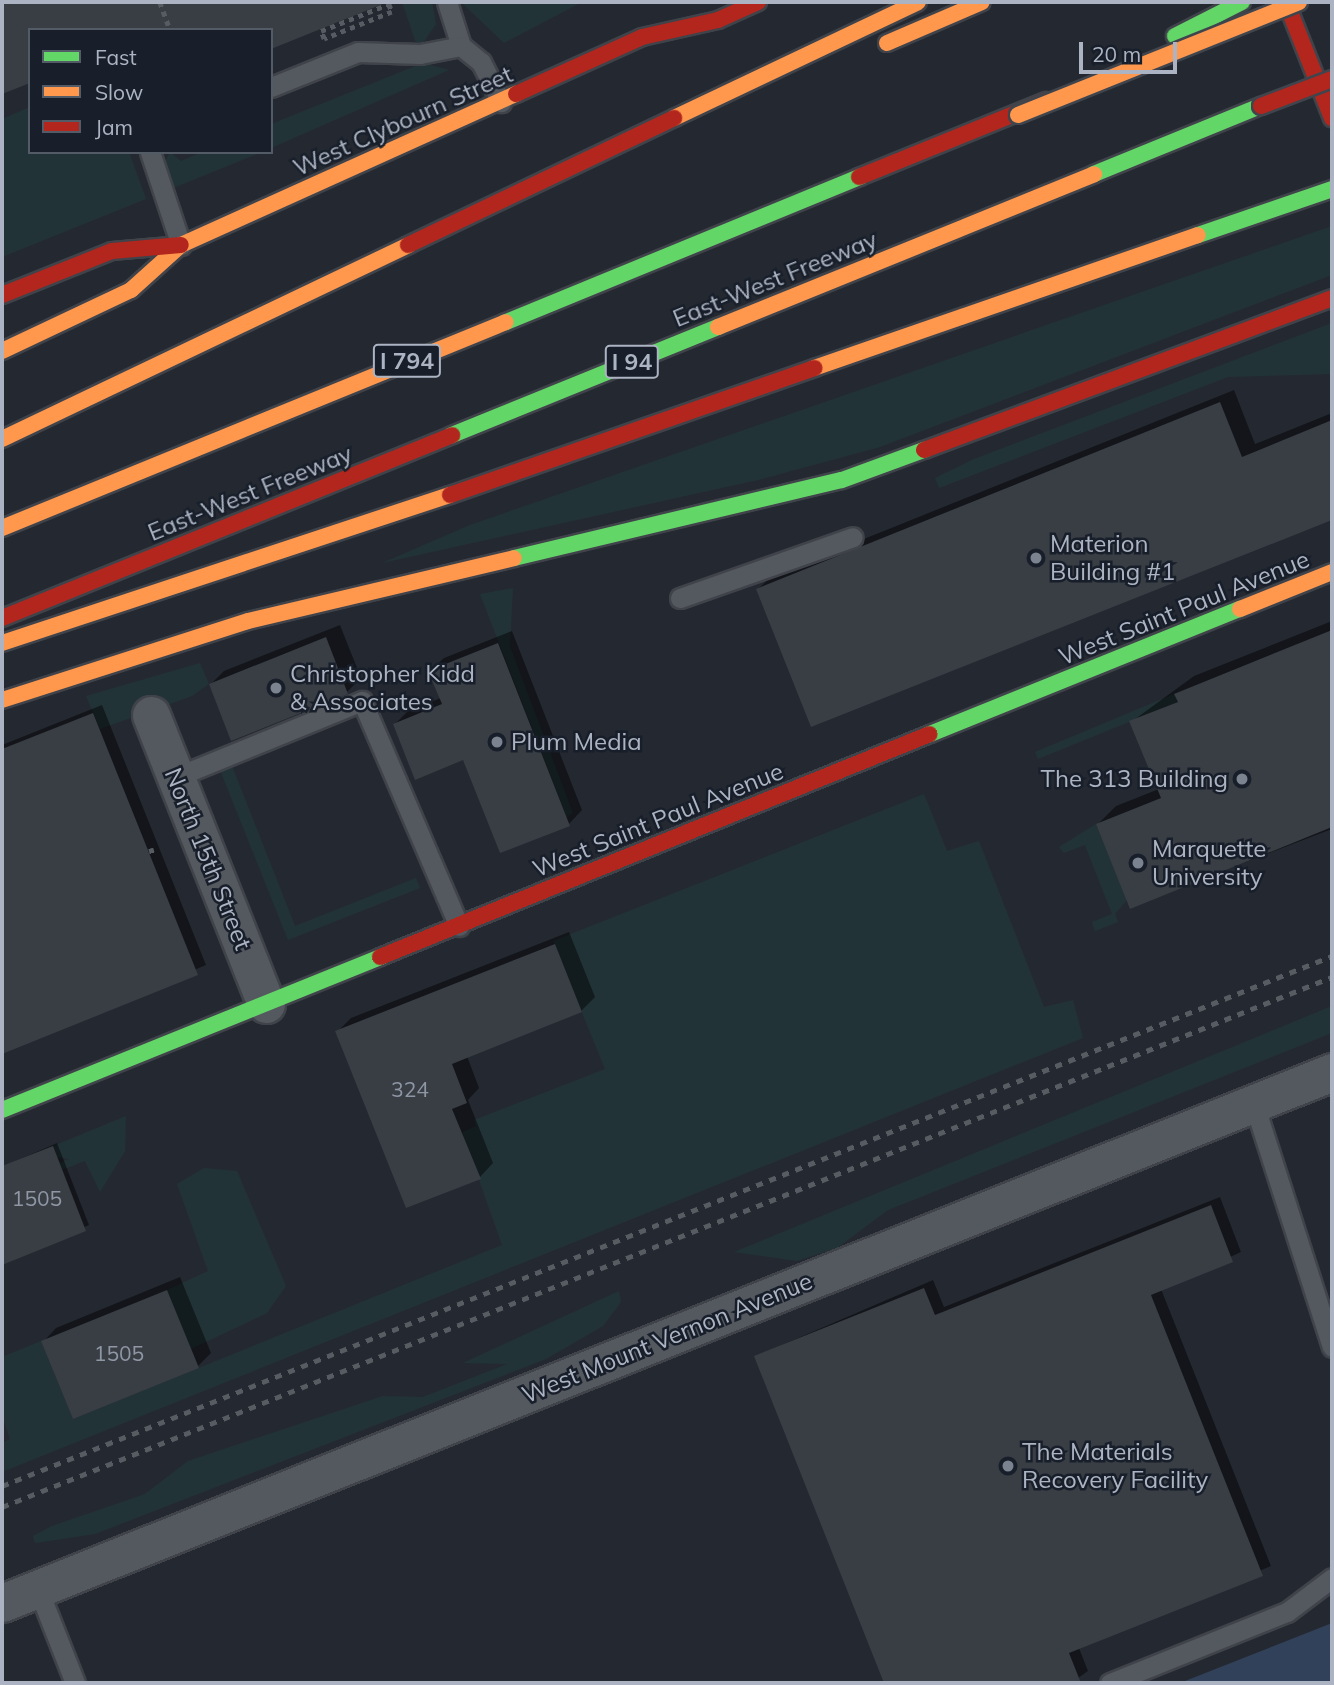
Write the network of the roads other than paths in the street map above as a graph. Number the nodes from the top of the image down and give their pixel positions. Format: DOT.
graph roads {
  1 [pos="447,2"];
  2 [pos="758,2"];
  3 [pos="918,2"];
  4 [pos="982,2"];
  5 [pos="1242,2"];
  6 [pos="1286,2"];
  7 [pos="1299,2"];
  8 [pos="674,10"];
  9 [pos="642,37"];
  10 [pos="461,46"];
  11 [pos="868,52"];
  12 [pos="1332,79"];
  13 [pos="273,86"];
  14 [pos="779,90"];
  15 [pos="500,102"];
  16 [pos="1018,115"];
  17 [pos="1332,118"];
  18 [pos="151,154"];
  19 [pos="1332,189"];
  20 [pos="462,222"];
  21 [pos="181,245"];
  22 [pos="2,295"];
  23 [pos="1332,298"];
  24 [pos="2,351"];
  25 [pos="2,439"];
  26 [pos="2,528"];
  27 [pos="853,537"];
  28 [pos="1332,572"];
  29 [pos="680,598"];
  30 [pos="2,618"];
  31 [pos="2,643"];
  32 [pos="2,700"];
  33 [pos="151,715"];
  34 [pos="176,776"];
  35 [pos="459,926"];
  36 [pos="266,1004"];
  37 [pos="1332,1072"];
  38 [pos="1254,1104"];
  39 [pos="2,1111"];
  40 [pos="1332,1347"];
  41 [pos="1332,1578"];
  42 [pos="38,1588"];
  43 [pos="2,1603"];
  44 [pos="75,1683"];
  45 [pos="1110,1683"];
  1 -- 10 [label="lane"];
  2 -- 9 [label="main road, West Clybourn Street"];
  3 -- 20 [label="main road"];
  4 -- 11 [label="main road"];
  5 -- 16 [label="main road, bridge"];
  6 -- 17 [label="main road"];
  7 -- 16 [label="main road, I 794, bridge"];
  8 -- 9 [label="main road, West Clybourn Street"];
  9 -- 15 [label="main road, West Clybourn Street"];
  10 -- 13 [label="lane"];
  10 -- 15 [label="lane"];
  12 -- 30 [label="main road, East-West Freeway / I 94, bridge"];
  14 -- 20 [label="main road"];
  15 -- 21 [label="main road, West Clybourn Street"];
  16 -- 26 [label="main road, I 794"];
  18 -- 21 [label="lane"];
  19 -- 31 [label="main road"];
  20 -- 25 [label="main road"];
  21 -- 22 [label="main road, West Clybourn Street"];
  21 -- 24 [label="main road, West Clybourn Street"];
  23 -- 32 [label="main road"];
  27 -- 29 [label="lane"];
  28 -- 35 [label="main road, West Saint Paul Avenue"];
  33 -- 34 [label="street, North 15th Street"];
  34 -- 35 [label="lane"];
  34 -- 36 [label="street, North 15th Street"];
  35 -- 36 [label="main road, West Saint Paul Avenue"];
  36 -- 39 [label="main road, West Saint Paul Avenue"];
  37 -- 38 [label="street, West Mount Vernon Avenue"];
  38 -- 40 [label="lane"];
  38 -- 42 [label="street, West Mount Vernon Avenue"];
  41 -- 45 [label="lane"];
  42 -- 43 [label="street, West Mount Vernon Avenue"];
  42 -- 44 [label="lane"];
}
